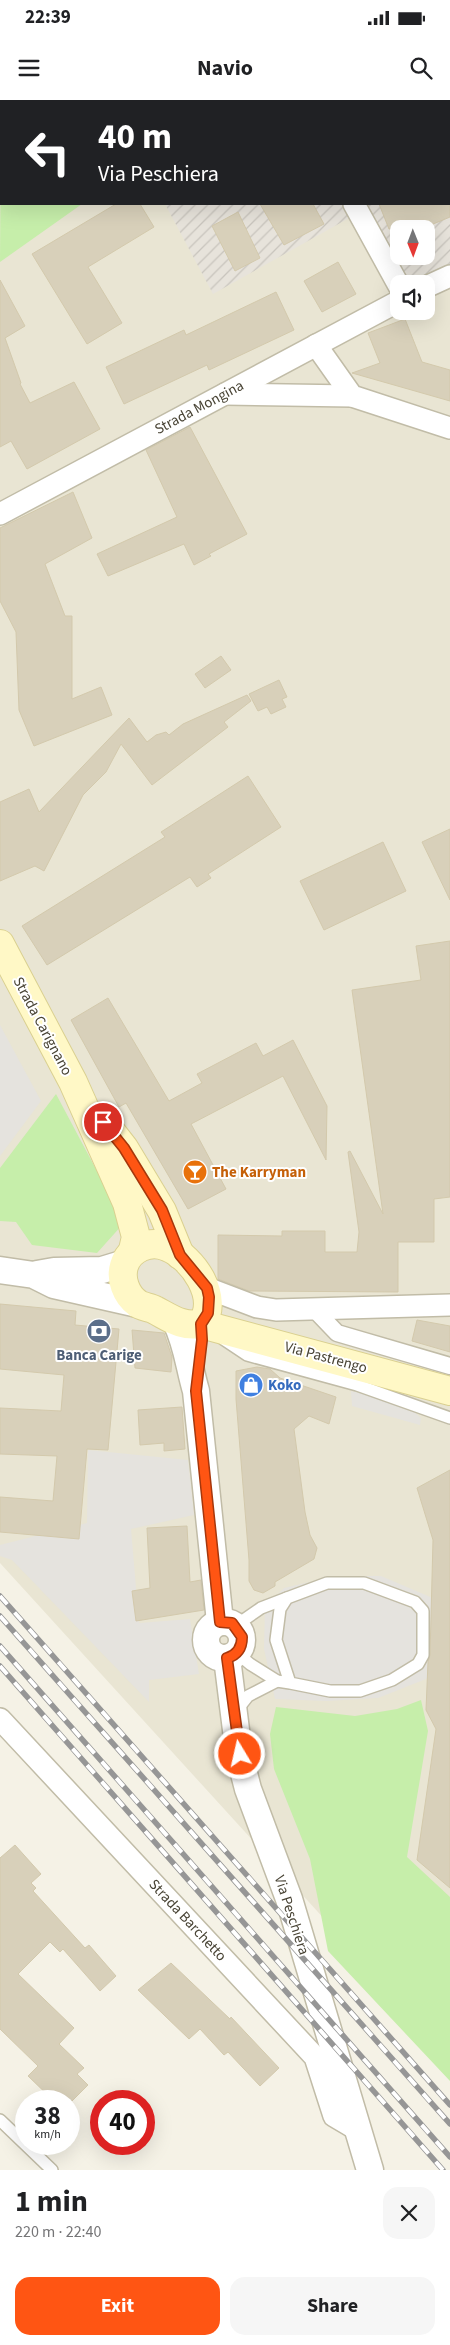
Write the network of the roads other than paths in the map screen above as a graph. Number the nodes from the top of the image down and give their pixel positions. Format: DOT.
graph roads {
  1 [pos="355,205"];
  2 [pos="393,275"];
  3 [pos="450,276"];
  4 [pos="435,284"];
  5 [pos="390,306"];
  6 [pos="316,345"];
  7 [pos="223,394"];
  8 [pos="352,396"];
  9 [pos="450,428"];
  10 [pos="0,514"];
  11 [pos="0,944"];
  12 [pos="73,1082"];
  13 [pos="180,1255"];
  14 [pos="129,1256"];
  15 [pos="0,1270"];
  16 [pos="34,1275"];
  17 [pos="138,1304"];
  18 [pos="450,1305"];
  19 [pos="198,1309"];
  20 [pos="314,1309"];
  21 [pos="450,1366"];
  22 [pos="450,1378"];
  23 [pos="450,1391"];
  24 [pos="450,1418"];
  25 [pos="287,1598"];
  26 [pos="228,1624"];
  27 [pos="232,1656"];
  28 [pos="277,1681"];
  29 [pos="290,1684"];
  30 [pos="233,1714"];
  31 [pos="0,1719"];
  32 [pos="0,2120"];
  33 [pos="356,2129"];
  34 [pos="52,2170"];
  35 [pos="370,2170"];
  1 -- 2 [label="street"];
  3 -- 4 [label="street"];
  5 -- 6 [label="street, Strada Mongina"];
  6 -- 7 [label="street, Strada Mongina"];
  6 -- 8 [label="street"];
  7 -- 8 [label="street"];
  7 -- 10 [label="street, Strada Mongina"];
  8 -- 9 [label="street"];
  11 -- 12 [label="main road, Strada Carignano"];
  12 -- 13 [label="main road, Strada Carignano"];
  12 -- 14 [label="main road, Strada Carignano"];
  13 -- 14 [label="main road, Via Pastrengo"];
  13 -- 19 [label="main road, Via Pastrengo"];
  14 -- 16 [label="street, Via Pastrengo"];
  14 -- 17 [label="main road"];
  15 -- 16 [label="street, Via Pastrengo"];
  16 -- 17 [label="street, Via Pastrengo"];
  17 -- 19 [label="main road, Via Pastrengo"];
  18 -- 20 [label="street"];
  19 -- 20 [label="street"];
  19 -- 22 [label="main road, Via Pastrengo"];
  19 -- 23 [label="main road, Via Pastrengo"];
  19 -- 24 [label="lane"];
  19 -- 26 [label="street, Via Peschiera"];
  20 -- 21 [label="street"];
  25 -- 26 [label="lane"];
  25 -- 29 [label="lane"];
  25 -- 29 [label="lane"];
  26 -- 27 [label="street, Via Peschiera"];
  27 -- 28 [label="lane"];
  27 -- 30 [label="street, Via Peschiera"];
  28 -- 29 [label="lane"];
  28 -- 30 [label="lane"];
  30 -- 33 [label="street, Via Peschiera"];
  31 -- 33 [label="street, Strada Barchetto"];
  32 -- 34 [label="lane"];
  33 -- 35 [label="street, Via Peschiera"];
}
